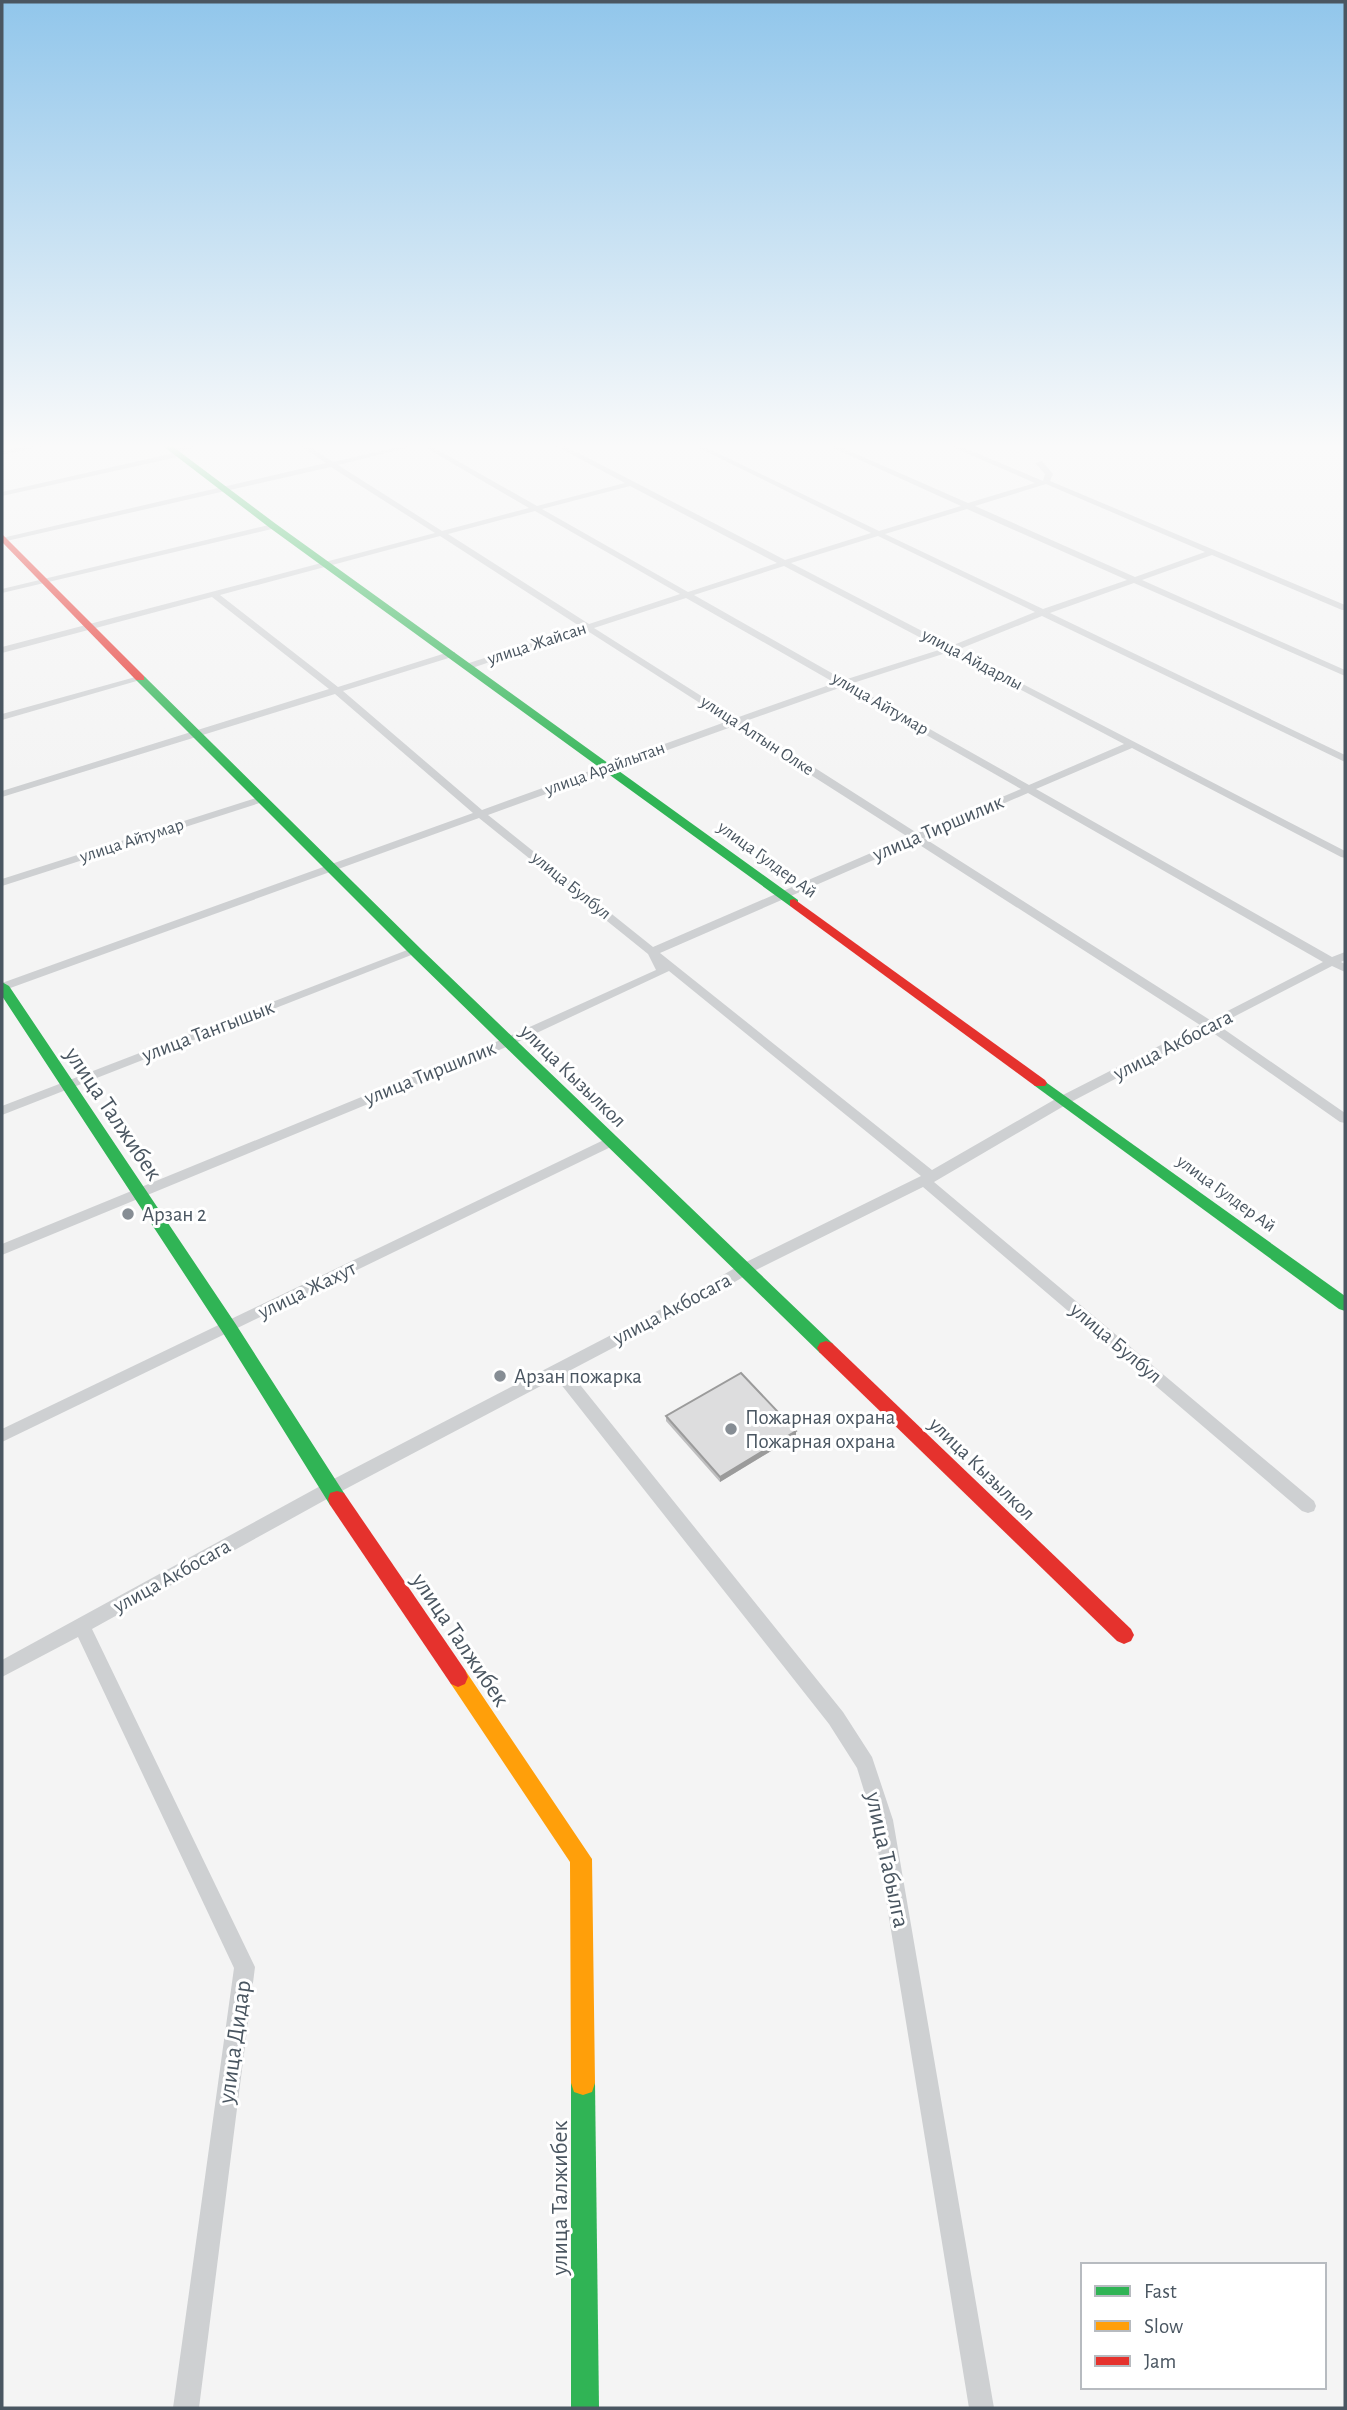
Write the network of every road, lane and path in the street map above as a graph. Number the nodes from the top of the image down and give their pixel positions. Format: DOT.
graph roads {
  1 [pos="21,558"];
  2 [pos="138,558"];
  3 [pos="321,558"];
  4 [pos="350,558"];
  5 [pos="479,558"];
  6 [pos="624,558"];
  7 [pos="780,558"];
  8 [pos="798,558"];
  9 [pos="930,558"];
  10 [pos="1087,558"];
  11 [pos="1194,558"];
  12 [pos="1223,558"];
  13 [pos="787,562"];
  14 [pos="329,564"];
  15 [pos="1136,580"];
  16 [pos="44,581"];
  17 [pos="2,592"];
  18 [pos="214,594"];
  19 [pos="689,595"];
  20 [pos="1345,608"];
  21 [pos="1041,613"];
  22 [pos="88,627"];
  23 [pos="588,628"];
  24 [pos="951,649"];
  25 [pos="2,650"];
  26 [pos="452,654"];
  27 [pos="469,666"];
  28 [pos="1345,673"];
  29 [pos="142,678"];
  30 [pos="843,683"];
  31 [pos="336,690"];
  32 [pos="2,717"];
  33 [pos="735,722"];
  34 [pos="195,735"];
  35 [pos="1132,744"];
  36 [pos="1345,759"];
  37 [pos="608,768"];
  38 [pos="1029,788"];
  39 [pos="2,794"];
  40 [pos="262,799"];
  41 [pos="482,815"];
  42 [pos="916,837"];
  43 [pos="1345,855"];
  44 [pos="332,870"];
  45 [pos="2,883"];
  46 [pos="783,895"];
  47 [pos="415,950"];
  48 [pos="652,952"];
  49 [pos="1341,962"];
  50 [pos="2,987"];
  51 [pos="1211,1026"];
  52 [pos="506,1042"];
  53 [pos="66,1086"];
  54 [pos="1064,1100"];
  55 [pos="2,1111"];
  56 [pos="1345,1119"];
  57 [pos="612,1141"];
  58 [pos="927,1178"];
  59 [pos="139,1193"];
  60 [pos="2,1250"];
  61 [pos="745,1269"];
  62 [pos="1345,1305"];
  63 [pos="229,1328"];
  64 [pos="558,1369"];
  65 [pos="2,1436"];
  66 [pos="330,1489"];
  67 [pos="1308,1506"];
  68 [pos="82,1626"];
  69 [pos="1124,1636"];
  70 [pos="2,1669"];
  71 [pos="186,2408"];
  72 [pos="585,2408"];
  73 [pos="982,2408"];
  1 -- 16 [label="street, улица Кызылкол"];
  2 -- 16 [label="street"];
  3 -- 14 [label="street, улица Гулдер Ай"];
  4 -- 14 [label="street"];
  5 -- 23 [label="street, улица Алтын Олке"];
  6 -- 19 [label="street, улица Айтумар"];
  7 -- 13 [label="street, улица Айдарлы"];
  8 -- 13 [label="street, улица Жайсан"];
  9 -- 21 [label="street"];
  10 -- 15 [label="street"];
  11 -- 15 [label="street, улица Арайлытан"];
  12 -- 20 [label="street"];
  13 -- 19 [label="street, улица Жайсан"];
  13 -- 24 [label="street, улица Айдарлы"];
  14 -- 18 [label="street"];
  14 -- 26 [label="street, улица Гулдер Ай"];
  15 -- 21 [label="street, улица Арайлытан"];
  15 -- 28 [label="street"];
  16 -- 17 [label="street"];
  16 -- 22 [label="street, улица Кызылкол"];
  18 -- 22 [label="street"];
  18 -- 31 [label="street, улица Булбул"];
  19 -- 23 [label="street, улица Жайсан"];
  19 -- 30 [label="street, улица Айтумар"];
  21 -- 24 [label="street, улица Арайлытан"];
  21 -- 36 [label="street"];
  22 -- 25 [label="street"];
  22 -- 29 [label="street, улица Кызылкол"];
  23 -- 27 [label="street, улица Жайсан"];
  23 -- 33 [label="street, улица Алтын Олке"];
  24 -- 30 [label="street, улица Арайлытан"];
  24 -- 35 [label="street, улица Айдарлы"];
  26 -- 27 [label="street, улица Гулдер Ай"];
  26 -- 31 [label="street"];
  27 -- 37 [label="street, улица Гулдер Ай"];
  29 -- 32 [label="street"];
  29 -- 34 [label="street, улица Кызылкол"];
  30 -- 33 [label="street, улица Арайлытан"];
  30 -- 38 [label="street, улица Айтумар"];
  31 -- 34 [label="street"];
  31 -- 41 [label="street, улица Булбул"];
  33 -- 37 [label="street, улица Арайлытан"];
  33 -- 42 [label="street, улица Алтын Олке"];
  34 -- 39 [label="street"];
  34 -- 40 [label="street, улица Кызылкол"];
  35 -- 38 [label="street, улица Тиршилик"];
  35 -- 43 [label="street, улица Айдарлы"];
  37 -- 41 [label="street, улица Арайлытан"];
  37 -- 46 [label="street, улица Гулдер Ай"];
  38 -- 42 [label="street, улица Тиршилик"];
  38 -- 49 [label="street, улица Айтумар"];
  40 -- 44 [label="street, улица Кызылкол"];
  40 -- 45 [label="street, улица Айтумар"];
  41 -- 44 [label="street, улица Арайлытан"];
  41 -- 48 [label="street, улица Булбул"];
  42 -- 46 [label="street, улица Тиршилик"];
  42 -- 51 [label="street, улица Алтын Олке"];
  44 -- 47 [label="street, улица Кызылкол"];
  44 -- 50 [label="street, улица Арайлытан"];
  46 -- 48 [label="street, улица Тиршилик"];
  46 -- 54 [label="street, улица Гулдер Ай"];
  47 -- 52 [label="street, улица Кызылкол"];
  47 -- 53 [label="street, улица Тангышык"];
  48 -- 52 [label="street, улица Тиршилик"];
  48 -- 58 [label="street, улица Булбул"];
  49 -- 51 [label="street, улица Акбосага"];
  50 -- 53 [label="street, улица Талжибек"];
  51 -- 54 [label="street, улица Акбосага"];
  51 -- 56 [label="street, улица Алтын Олке"];
  52 -- 57 [label="street, улица Кызылкол"];
  52 -- 59 [label="street, улица Тиршилик"];
  53 -- 55 [label="street, улица Тангышык"];
  53 -- 59 [label="street, улица Талжибек"];
  54 -- 58 [label="street, улица Акбосага"];
  54 -- 62 [label="street, улица Гулдер Ай"];
  57 -- 61 [label="street, улица Кызылкол"];
  57 -- 63 [label="street, улица Жахут"];
  58 -- 61 [label="street, улица Акбосага"];
  58 -- 67 [label="street, улица Булбул"];
  59 -- 60 [label="street, улица Тиршилик"];
  59 -- 63 [label="street, улица Талжибек"];
  61 -- 64 [label="street, улица Акбосага"];
  61 -- 69 [label="street, улица Кызылкол"];
  63 -- 65 [label="street, улица Жахут"];
  63 -- 66 [label="street, улица Талжибек"];
  64 -- 66 [label="street, улица Акбосага"];
  64 -- 73 [label="street, улица Табылга"];
  66 -- 68 [label="street, улица Акбосага"];
  66 -- 72 [label="street, улица Талжибек"];
  68 -- 70 [label="street, улица Акбосага"];
  68 -- 71 [label="street, улица Дидар"];
}
